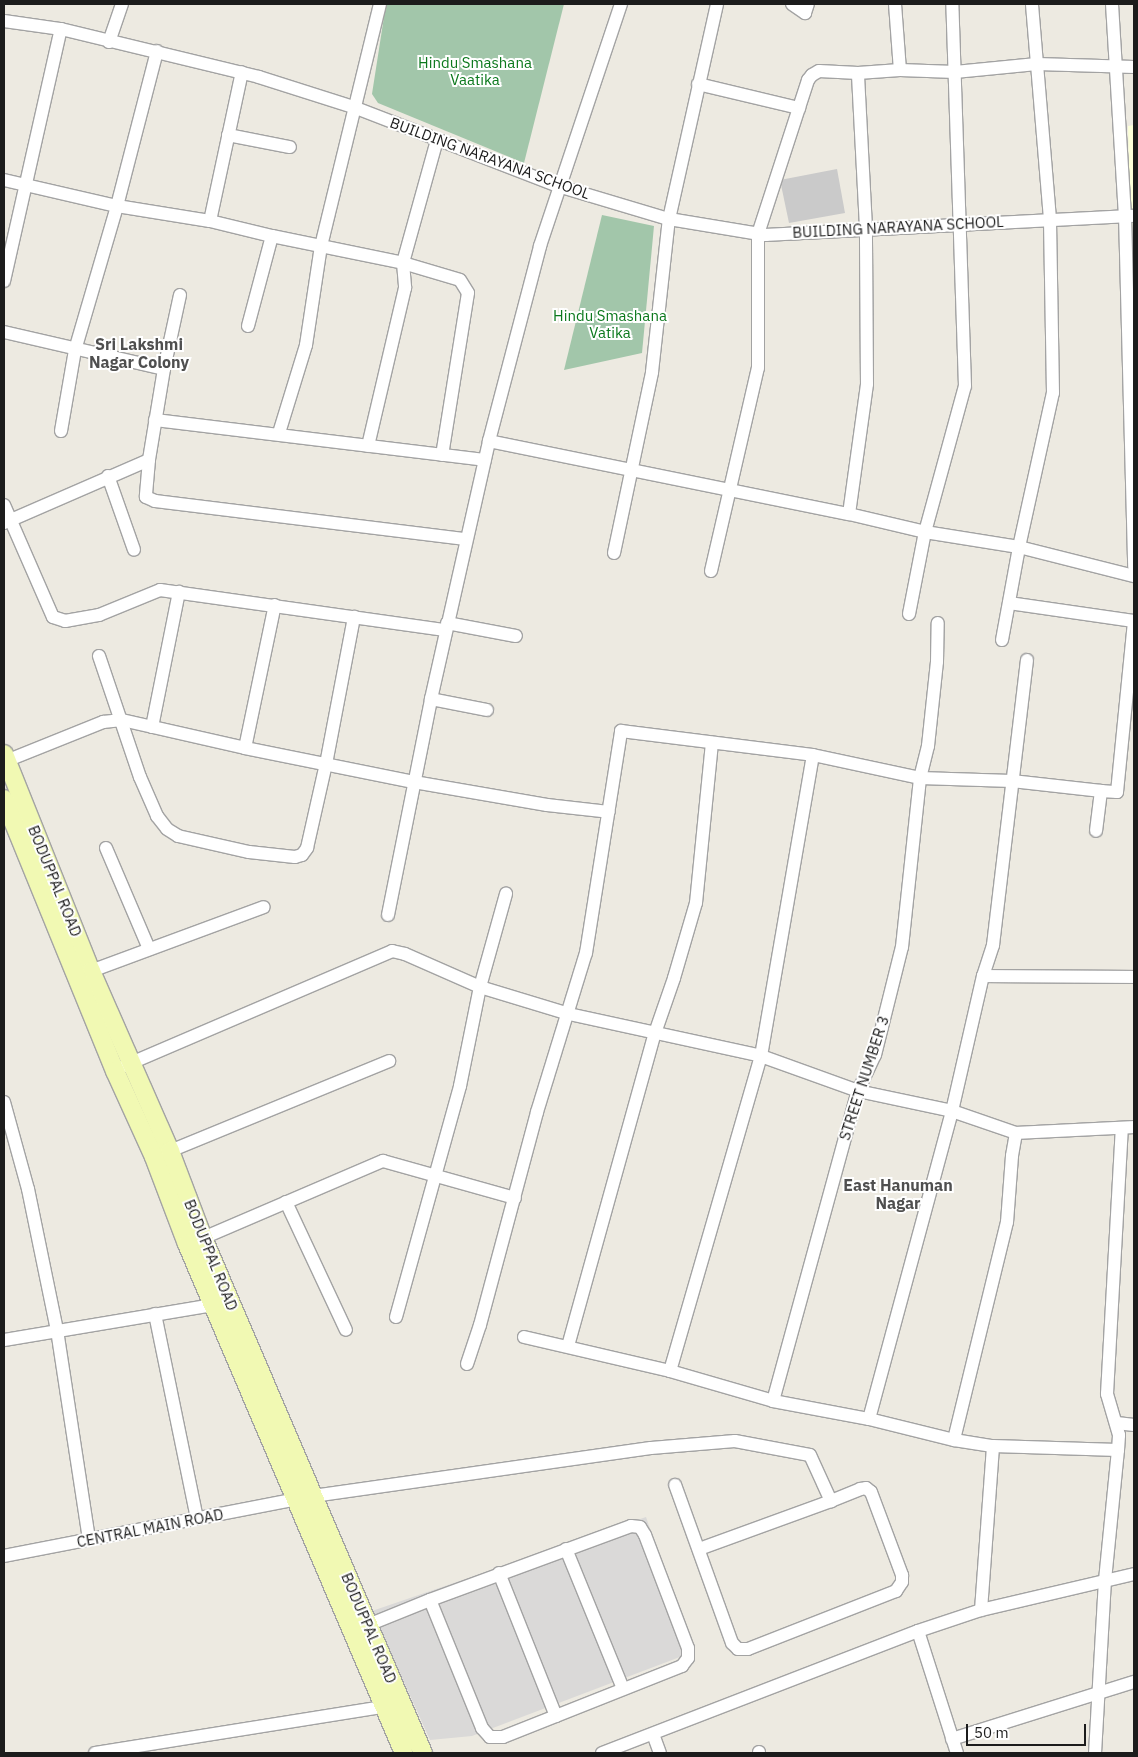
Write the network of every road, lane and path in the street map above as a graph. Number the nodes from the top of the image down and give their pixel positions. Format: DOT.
graph roads {
  1 [pos="122,4"];
  2 [pos="380,4"];
  3 [pos="620,4"];
  4 [pos="717,4"];
  5 [pos="792,4"];
  6 [pos="808,4"];
  7 [pos="894,4"];
  8 [pos="952,4"];
  9 [pos="1032,4"];
  10 [pos="1112,4"];
  11 [pos="4,22"];
  12 [pos="61,29"];
  13 [pos="109,42"];
  14 [pos="157,51"];
  15 [pos="1037,64"];
  16 [pos="1134,67"];
  17 [pos="1116,68"];
  18 [pos="900,70"];
  19 [pos="242,72"];
  20 [pos="955,72"];
  21 [pos="858,73"];
  22 [pos="698,84"];
  23 [pos="356,108"];
  24 [pos="799,108"];
  25 [pos="228,135"];
  26 [pos="437,140"];
  27 [pos="290,147"];
  28 [pos="4,180"];
  29 [pos="26,184"];
  30 [pos="558,186"];
  31 [pos="117,206"];
  32 [pos="1129,215"];
  33 [pos="669,219"];
  34 [pos="1050,219"];
  35 [pos="210,221"];
  36 [pos="960,224"];
  37 [pos="866,228"];
  38 [pos="758,234"];
  39 [pos="272,236"];
  40 [pos="321,246"];
  41 [pos="403,263"];
  42 [pos="4,281"];
  43 [pos="180,295"];
  44 [pos="248,326"];
  45 [pos="4,332"];
  46 [pos="75,350"];
  47 [pos="164,369"];
  48 [pos="155,420"];
  49 [pos="61,431"];
  50 [pos="280,433"];
  51 [pos="489,441"];
  52 [pos="368,446"];
  53 [pos="442,455"];
  54 [pos="149,460"];
  55 [pos="485,460"];
  56 [pos="632,471"];
  57 [pos="108,476"];
  58 [pos="731,490"];
  59 [pos="4,505"];
  60 [pos="849,514"];
  61 [pos="6,522"];
  62 [pos="925,532"];
  63 [pos="466,539"];
  64 [pos="1018,547"];
  65 [pos="134,550"];
  66 [pos="614,553"];
  67 [pos="1134,567"];
  68 [pos="711,572"];
  69 [pos="1134,576"];
  70 [pos="179,592"];
  71 [pos="1009,603"];
  72 [pos="275,605"];
  73 [pos="909,614"];
  74 [pos="354,617"];
  75 [pos="1134,621"];
  76 [pos="938,624"];
  77 [pos="446,627"];
  78 [pos="516,636"];
  79 [pos="1002,640"];
  80 [pos="99,656"];
  81 [pos="1027,660"];
  82 [pos="430,699"];
  83 [pos="487,710"];
  84 [pos="122,720"];
  85 [pos="152,727"];
  86 [pos="712,743"];
  87 [pos="245,748"];
  88 [pos="813,755"];
  89 [pos="5,757"];
  90 [pos="326,764"];
  91 [pos="920,778"];
  92 [pos="1012,781"];
  93 [pos="414,782"];
  94 [pos="1101,790"];
  95 [pos="4,799"];
  96 [pos="609,812"];
  97 [pos="1096,831"];
  98 [pos="106,848"];
  99 [pos="506,894"];
  100 [pos="264,907"];
  101 [pos="388,915"];
  102 [pos="149,949"];
  103 [pos="91,971"];
  104 [pos="983,976"];
  105 [pos="1134,978"];
  106 [pos="480,987"];
  107 [pos="569,1014"];
  108 [pos="655,1033"];
  109 [pos="762,1056"];
  110 [pos="389,1061"];
  111 [pos="122,1067"];
  112 [pos="858,1091"];
  113 [pos="4,1102"];
  114 [pos="952,1111"];
  115 [pos="1128,1127"];
  116 [pos="1016,1133"];
  117 [pos="170,1150"];
  118 [pos="434,1174"];
  119 [pos="515,1198"];
  120 [pos="286,1202"];
  121 [pos="203,1238"];
  122 [pos="213,1305"];
  123 [pos="155,1314"];
  124 [pos="396,1318"];
  125 [pos="57,1330"];
  126 [pos="346,1330"];
  127 [pos="524,1336"];
  128 [pos="4,1340"];
  129 [pos="568,1346"];
  130 [pos="467,1364"];
  131 [pos="670,1371"];
  132 [pos="773,1401"];
  133 [pos="869,1419"];
  134 [pos="1117,1423"];
  135 [pos="1134,1425"];
  136 [pos="954,1440"];
  137 [pos="992,1446"];
  138 [pos="1118,1450"];
  139 [pos="675,1485"];
  140 [pos="305,1498"];
  141 [pos="831,1501"];
  142 [pos="197,1519"];
  143 [pos="89,1540"];
  144 [pos="566,1549"];
  145 [pos="699,1549"];
  146 [pos="4,1556"];
  147 [pos="500,1573"];
  148 [pos="1134,1574"];
  149 [pos="1105,1580"];
  150 [pos="430,1600"];
  151 [pos="981,1610"];
  152 [pos="368,1624"];
  153 [pos="918,1631"];
  154 [pos="1134,1682"];
  155 [pos="622,1689"];
  156 [pos="1097,1692"];
  157 [pos="383,1707"];
  158 [pos="556,1716"];
  159 [pos="653,1734"];
  160 [pos="952,1738"];
  161 [pos="95,1753"];
  162 [pos="404,1753"];
  163 [pos="423,1753"];
  164 [pos="602,1753"];
  165 [pos="660,1753"];
  166 [pos="957,1753"];
  167 [pos="1095,1753"];
  1 -- 13 [label="street"];
  2 -- 23 [label="street"];
  3 -- 30 [label="street"];
  4 -- 22 [label="street"];
  5 -- 6 [label="street"];
  7 -- 18 [label="street"];
  8 -- 20 [label="street"];
  9 -- 15 [label="street"];
  10 -- 17 [label="street"];
  11 -- 12 [label="street, BUILDING NARAYANA SCHOOL"];
  12 -- 13 [label="street, BUILDING NARAYANA SCHOOL"];
  12 -- 29 [label="street"];
  13 -- 14 [label="street, BUILDING NARAYANA SCHOOL"];
  14 -- 19 [label="street, BUILDING NARAYANA SCHOOL"];
  14 -- 31 [label="street"];
  15 -- 17 [label="street"];
  15 -- 20 [label="street"];
  15 -- 34 [label="street"];
  16 -- 17 [label="street"];
  17 -- 32 [label="street"];
  18 -- 20 [label="street"];
  18 -- 21 [label="street"];
  19 -- 23 [label="street, BUILDING NARAYANA SCHOOL"];
  19 -- 25 [label="street"];
  20 -- 36 [label="street"];
  21 -- 24 [label="street"];
  21 -- 37 [label="street"];
  22 -- 24 [label="street"];
  22 -- 33 [label="street"];
  23 -- 26 [label="street, BUILDING NARAYANA SCHOOL"];
  23 -- 40 [label="street"];
  24 -- 38 [label="street"];
  25 -- 27 [label="street"];
  25 -- 35 [label="street"];
  26 -- 30 [label="street, BUILDING NARAYANA SCHOOL"];
  26 -- 41 [label="street"];
  28 -- 29 [label="street"];
  29 -- 31 [label="street"];
  29 -- 42 [label="street"];
  30 -- 33 [label="street, BUILDING NARAYANA SCHOOL"];
  30 -- 51 [label="street"];
  31 -- 35 [label="street"];
  31 -- 46 [label="street"];
  32 -- 34 [label="street, BUILDING NARAYANA SCHOOL"];
  32 -- 67 [label="street"];
  33 -- 38 [label="street, BUILDING NARAYANA SCHOOL"];
  33 -- 56 [label="street"];
  34 -- 36 [label="street, BUILDING NARAYANA SCHOOL"];
  34 -- 64 [label="street"];
  35 -- 39 [label="street"];
  36 -- 37 [label="street, BUILDING NARAYANA SCHOOL"];
  36 -- 62 [label="street"];
  37 -- 38 [label="street, BUILDING NARAYANA SCHOOL"];
  37 -- 60 [label="street"];
  38 -- 58 [label="street"];
  39 -- 40 [label="street"];
  39 -- 44 [label="street"];
  40 -- 41 [label="street"];
  40 -- 50 [label="street"];
  41 -- 52 [label="street"];
  41 -- 53 [label="street"];
  43 -- 47 [label="street"];
  45 -- 46 [label="street"];
  46 -- 47 [label="street"];
  46 -- 49 [label="street"];
  47 -- 48 [label="street"];
  48 -- 50 [label="street"];
  48 -- 54 [label="street"];
  50 -- 52 [label="street"];
  51 -- 55 [label="street"];
  51 -- 56 [label="street"];
  52 -- 53 [label="street"];
  53 -- 55 [label="street"];
  54 -- 57 [label="street"];
  54 -- 63 [label="street"];
  55 -- 63 [label="street"];
  56 -- 58 [label="street"];
  56 -- 66 [label="street"];
  57 -- 61 [label="street"];
  57 -- 65 [label="street"];
  58 -- 60 [label="street"];
  58 -- 68 [label="street"];
  59 -- 61 [label="street"];
  60 -- 62 [label="street"];
  61 -- 70 [label="street"];
  62 -- 64 [label="street"];
  62 -- 73 [label="street"];
  63 -- 77 [label="street"];
  64 -- 69 [label="street"];
  64 -- 71 [label="street"];
  70 -- 72 [label="street"];
  70 -- 85 [label="street"];
  71 -- 75 [label="street"];
  71 -- 79 [label="street"];
  72 -- 74 [label="street"];
  72 -- 87 [label="street"];
  74 -- 77 [label="street"];
  74 -- 90 [label="street"];
  75 -- 94 [label="street"];
  76 -- 91 [label="street, STREET NUMBER 3"];
  77 -- 78 [label="street"];
  77 -- 82 [label="street"];
  80 -- 84 [label="street"];
  81 -- 92 [label="street"];
  82 -- 83 [label="street"];
  82 -- 93 [label="street"];
  84 -- 85 [label="street"];
  84 -- 89 [label="street"];
  84 -- 90 [label="street"];
  85 -- 87 [label="street"];
  86 -- 88 [label="street"];
  86 -- 96 [label="street"];
  86 -- 108 [label="street"];
  87 -- 90 [label="street"];
  88 -- 91 [label="street"];
  88 -- 109 [label="street"];
  89 -- 103 [label="street, BODUPPAL ROAD"];
  90 -- 93 [label="street"];
  91 -- 92 [label="street"];
  91 -- 112 [label="street, STREET NUMBER 3"];
  92 -- 94 [label="street"];
  92 -- 104 [label="street"];
  93 -- 96 [label="street"];
  93 -- 101 [label="street"];
  94 -- 97 [label="street"];
  95 -- 111 [label="street, BODUPPAL ROAD"];
  96 -- 107 [label="street"];
  98 -- 102 [label="street"];
  99 -- 106 [label="street"];
  100 -- 102 [label="street"];
  102 -- 103 [label="street"];
  103 -- 111 [label="street, BODUPPAL ROAD"];
  104 -- 105 [label="street"];
  104 -- 114 [label="street"];
  106 -- 107 [label="street"];
  106 -- 111 [label="street"];
  106 -- 118 [label="street"];
  107 -- 108 [label="street"];
  107 -- 119 [label="street"];
  108 -- 109 [label="street"];
  108 -- 129 [label="street"];
  109 -- 112 [label="street"];
  109 -- 131 [label="street"];
  110 -- 117 [label="street"];
  111 -- 117 [label="street, BODUPPAL ROAD"];
  111 -- 122 [label="street, BODUPPAL ROAD"];
  112 -- 114 [label="street"];
  112 -- 132 [label="street, STREET NUMBER 3"];
  113 -- 125 [label="street"];
  114 -- 116 [label="street"];
  114 -- 133 [label="street"];
  115 -- 116 [label="street"];
  115 -- 134 [label="street"];
  116 -- 136 [label="street"];
  117 -- 121 [label="street, BODUPPAL ROAD"];
  118 -- 119 [label="street"];
  118 -- 120 [label="street"];
  118 -- 124 [label="street"];
  119 -- 130 [label="street"];
  120 -- 121 [label="street"];
  120 -- 126 [label="street"];
  121 -- 140 [label="street, BODUPPAL ROAD"];
  122 -- 123 [label="street"];
  122 -- 140 [label="street, BODUPPAL ROAD"];
  123 -- 125 [label="street"];
  123 -- 142 [label="street"];
  125 -- 128 [label="street"];
  125 -- 143 [label="street"];
  127 -- 129 [label="street"];
  129 -- 131 [label="street"];
  131 -- 132 [label="street"];
  132 -- 133 [label="street"];
  133 -- 136 [label="street"];
  134 -- 135 [label="street"];
  134 -- 138 [label="street"];
  136 -- 137 [label="street"];
  137 -- 138 [label="street"];
  137 -- 151 [label="street"];
  138 -- 149 [label="street"];
  139 -- 145 [label="street"];
  140 -- 141 [label="street, CENTRAL MAIN ROAD"];
  140 -- 142 [label="street, CENTRAL MAIN ROAD"];
  140 -- 152 [label="street, BODUPPAL ROAD"];
  140 -- 157 [label="street, BODUPPAL ROAD"];
  141 -- 145 [label="street"];
  141 -- 145 [label="street"];
  142 -- 143 [label="street, CENTRAL MAIN ROAD"];
  143 -- 146 [label="street, CENTRAL MAIN ROAD"];
  144 -- 147 [label="street"];
  144 -- 155 [label="street"];
  144 -- 155 [label="street"];
  147 -- 150 [label="street"];
  147 -- 158 [label="street"];
  148 -- 149 [label="street"];
  149 -- 151 [label="street"];
  149 -- 156 [label="street"];
  150 -- 152 [label="street"];
  150 -- 158 [label="street"];
  151 -- 153 [label="street"];
  152 -- 163 [label="street, BODUPPAL ROAD"];
  153 -- 159 [label="street"];
  153 -- 160 [label="street"];
  154 -- 156 [label="street"];
  155 -- 158 [label="street"];
  156 -- 160 [label="street"];
  156 -- 167 [label="street"];
  157 -- 161 [label="street"];
  157 -- 162 [label="street, BODUPPAL ROAD"];
  159 -- 164 [label="street"];
  159 -- 165 [label="street"];
  160 -- 166 [label="street"];
}
